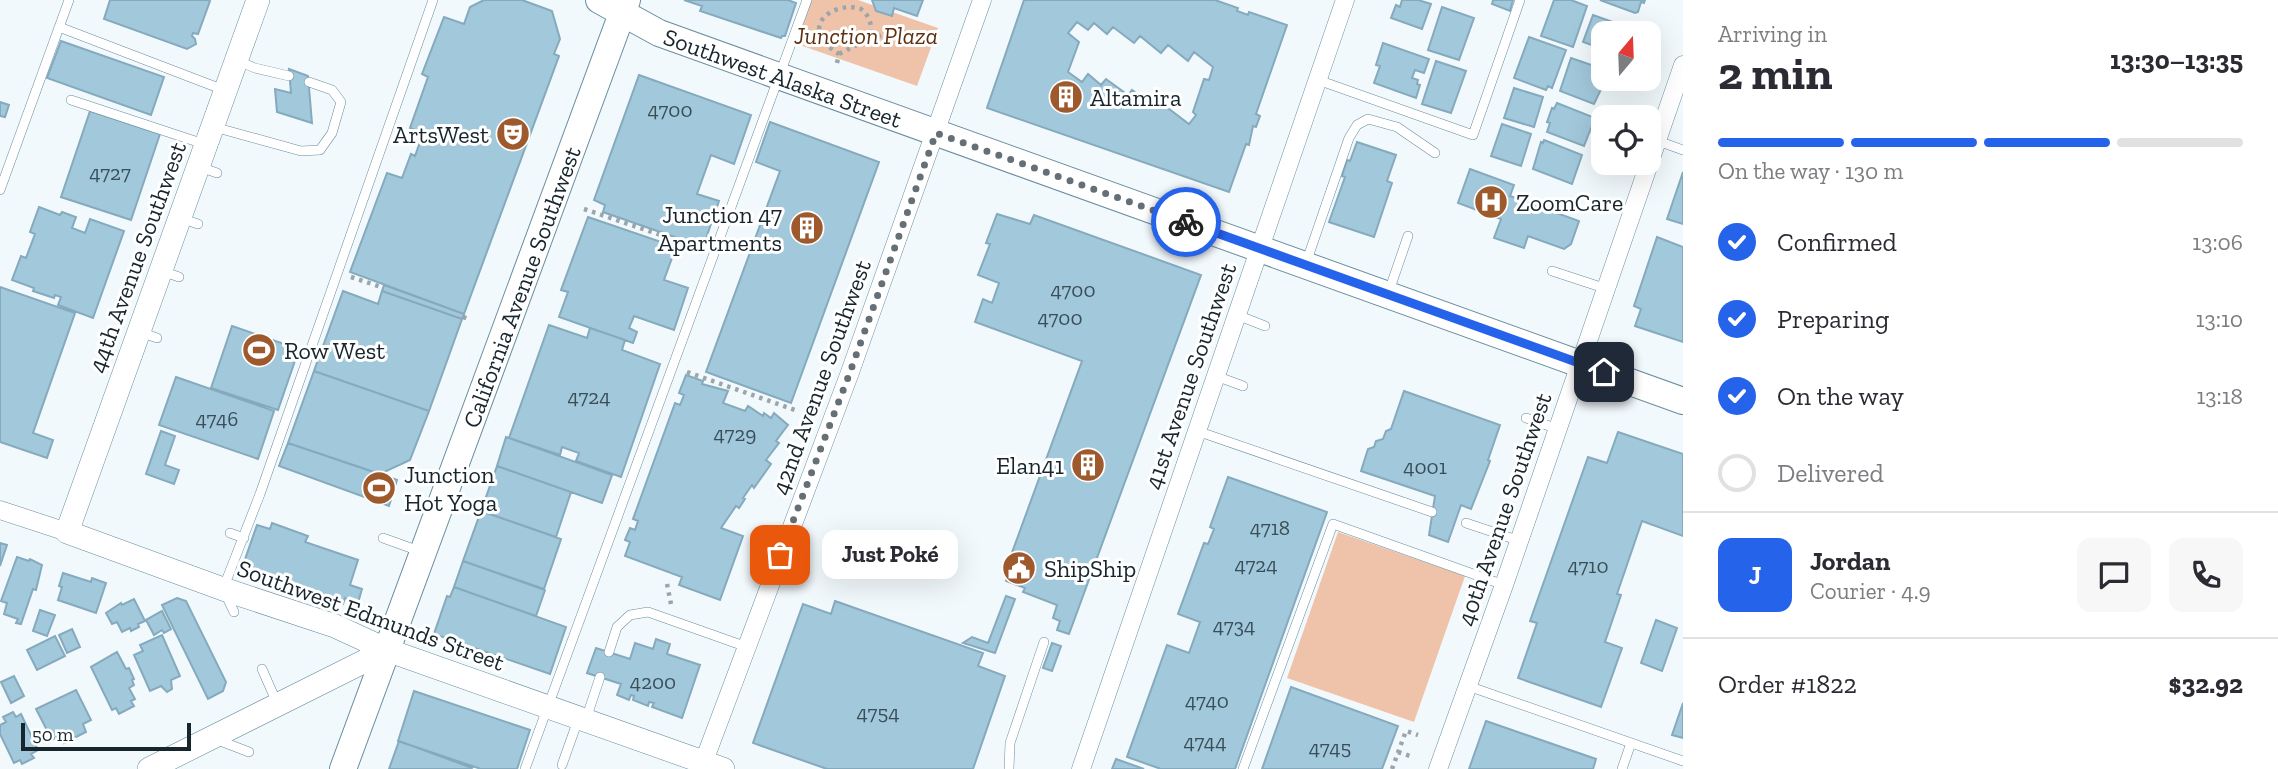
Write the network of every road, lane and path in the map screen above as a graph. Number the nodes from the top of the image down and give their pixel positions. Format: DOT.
graph roads {
  1 [pos="69,0"];
  2 [pos="258,0"];
  3 [pos="433,0"];
  4 [pos="599,0"];
  5 [pos="807,0"];
  6 [pos="982,0"];
  7 [pos="1345,0"];
  8 [pos="1520,0"];
  9 [pos="625,7"];
  10 [pos="59,27"];
  11 [pos="870,38"];
  12 [pos="937,38"];
  13 [pos="839,54"];
  14 [pos="236,60"];
  15 [pos="837,63"];
  16 [pos="1683,65"];
  17 [pos="289,76"];
  18 [pos="780,77"];
  19 [pos="1318,80"];
  20 [pos="309,82"];
  21 [pos="225,91"];
  22 [pos="71,100"];
  23 [pos="1661,129"];
  24 [pos="936,133"];
  25 [pos="1661,142"];
  26 [pos="1683,150"];
  27 [pos="208,153"];
  28 [pos="1435,153"];
  29 [pos="1646,175"];
  30 [pos="0,190"];
  31 [pos="584,209"];
  32 [pos="1408,236"];
  33 [pos="1259,248"];
  34 [pos="714,254"];
  35 [pos="1305,265"];
  36 [pos="1552,271"];
  37 [pos="337,272"];
  38 [pos="384,288"];
  39 [pos="1607,289"];
  40 [pos="1388,295"];
  41 [pos="1237,316"];
  42 [pos="1265,326"];
  43 [pos="1581,363"];
  44 [pos="678,369"];
  45 [pos="1216,376"];
  46 [pos="1243,386"];
  47 [pos="1683,401"];
  48 [pos="794,410"];
  49 [pos="1526,418"];
  50 [pos="1558,429"];
  51 [pos="1197,431"];
  52 [pos="0,510"];
  53 [pos="1432,512"];
  54 [pos="1466,523"];
  55 [pos="67,532"];
  56 [pos="230,533"];
  57 [pos="244,538"];
  58 [pos="383,538"];
  59 [pos="1520,541"];
  60 [pos="424,552"];
  61 [pos="667,584"];
  62 [pos="1504,585"];
  63 [pos="223,589"];
  64 [pos="671,605"];
  65 [pos="234,612"];
  66 [pos="1044,642"];
  67 [pos="747,647"];
  68 [pos="387,650"];
  69 [pos="609,652"];
  70 [pos="262,668"];
  71 [pos="600,677"];
  72 [pos="1468,686"];
  73 [pos="278,704"];
  74 [pos="547,707"];
  75 [pos="582,719"];
  76 [pos="1418,735"];
  77 [pos="210,738"];
  78 [pos="1631,743"];
  79 [pos="249,752"];
  80 [pos="1398,752"];
  81 [pos="1410,756"];
  82 [pos="1683,761"];
  83 [pos="562,765"];
  84 [pos="710,767"];
  85 [pos="151,768"];
  86 [pos="343,769"];
  87 [pos="525,769"];
  88 [pos="1009,769"];
  89 [pos="1082,769"];
  90 [pos="1243,769"];
  91 [pos="1392,769"];
  92 [pos="1438,769"];
  93 [pos="1622,769"];
  1 -- 10 [label="lane"];
  2 -- 14 [label="street, 44th Avenue Southwest"];
  3 -- 37 [label="lane"];
  4 -- 9 [label="main road, Southwest Alaska Street"];
  5 -- 18 [label="lane"];
  6 -- 24 [label="street, 42nd Avenue Southwest"];
  7 -- 19 [label="street, 41st Avenue Southwest"];
  8 -- 19 [label="lane"];
  9 -- 18 [label="main road, Southwest Alaska Street"];
  9 -- 60 [label="main road, California Avenue Southwest"];
  10 -- 21 [label="lane"];
  10 -- 30 [label="lane"];
  11 -- 12 [label="path"];
  11 -- 13 [label="path"];
  11 -- 13 [label="path"];
  13 -- 15 [label="path"];
  14 -- 17 [label="lane"];
  14 -- 21 [label="street, 44th Avenue Southwest"];
  16 -- 23 [label="street, 40th Avenue Southwest"];
  18 -- 24 [label="main road, Southwest Alaska Street"];
  18 -- 34 [label="lane"];
  19 -- 33 [label="street, 41st Avenue Southwest"];
  20 -- 27 [label="lane"];
  21 -- 27 [label="street, 44th Avenue Southwest"];
  22 -- 27 [label="lane"];
  24 -- 33 [label="main road, Southwest Alaska Street"];
  24 -- 67 [label="street, 42nd Avenue Southwest"];
  25 -- 26 [label="lane"];
  27 -- 55 [label="street, 44th Avenue Southwest"];
  28 -- 35 [label="lane"];
  29 -- 39 [label="street, 40th Avenue Southwest"];
  31 -- 34 [label="path"];
  32 -- 40 [label="lane"];
  33 -- 35 [label="main road, Southwest Alaska Street"];
  33 -- 41 [label="street, 41st Avenue Southwest"];
  34 -- 74 [label="lane"];
  35 -- 40 [label="main road, Southwest Alaska Street"];
  36 -- 39 [label="lane"];
  37 -- 38 [label="path"];
  37 -- 57 [label="lane"];
  39 -- 43 [label="street, 40th Avenue Southwest"];
  40 -- 43 [label="main road, Southwest Alaska Street"];
  41 -- 42 [label="lane"];
  41 -- 45 [label="street, 41st Avenue Southwest"];
  43 -- 47 [label="main road, Southwest Alaska Street"];
  43 -- 50 [label="street, 40th Avenue Southwest"];
  44 -- 48 [label="path"];
  45 -- 46 [label="lane"];
  45 -- 51 [label="street, 41st Avenue Southwest"];
  49 -- 50 [label="lane"];
  50 -- 59 [label="street, 40th Avenue Southwest"];
  51 -- 53 [label="lane"];
  51 -- 89 [label="street, 41st Avenue Southwest"];
  52 -- 55 [label="street, Southwest Edmunds Street"];
  54 -- 59 [label="lane"];
  55 -- 63 [label="street, Southwest Edmunds Street"];
  56 -- 57 [label="lane"];
  57 -- 63 [label="lane"];
  58 -- 60 [label="lane"];
  59 -- 62 [label="street, 40th Avenue Southwest"];
  60 -- 68 [label="main road, California Avenue Southwest"];
  61 -- 64 [label="path"];
  62 -- 72 [label="street, 40th Avenue Southwest"];
  62 -- 90 [label="lane"];
  63 -- 65 [label="lane"];
  63 -- 68 [label="street, Southwest Edmunds Street"];
  66 -- 88 [label="lane"];
  67 -- 69 [label="lane"];
  67 -- 84 [label="street, 42nd Avenue Southwest"];
  68 -- 73 [label="street"];
  68 -- 74 [label="street, Southwest Edmunds Street"];
  68 -- 86 [label="main road, California Avenue Southwest"];
  70 -- 73 [label="lane"];
  71 -- 75 [label="lane"];
  72 -- 78 [label="lane"];
  72 -- 92 [label="street, 40th Avenue Southwest"];
  73 -- 77 [label="street"];
  74 -- 75 [label="street, Southwest Edmunds Street"];
  74 -- 87 [label="lane"];
  75 -- 83 [label="lane"];
  75 -- 84 [label="street, Southwest Edmunds Street"];
  76 -- 80 [label="path"];
  77 -- 79 [label="lane"];
  77 -- 85 [label="street"];
  78 -- 82 [label="lane"];
  78 -- 93 [label="lane"];
  80 -- 81 [label="path"];
  80 -- 91 [label="path"];
}
